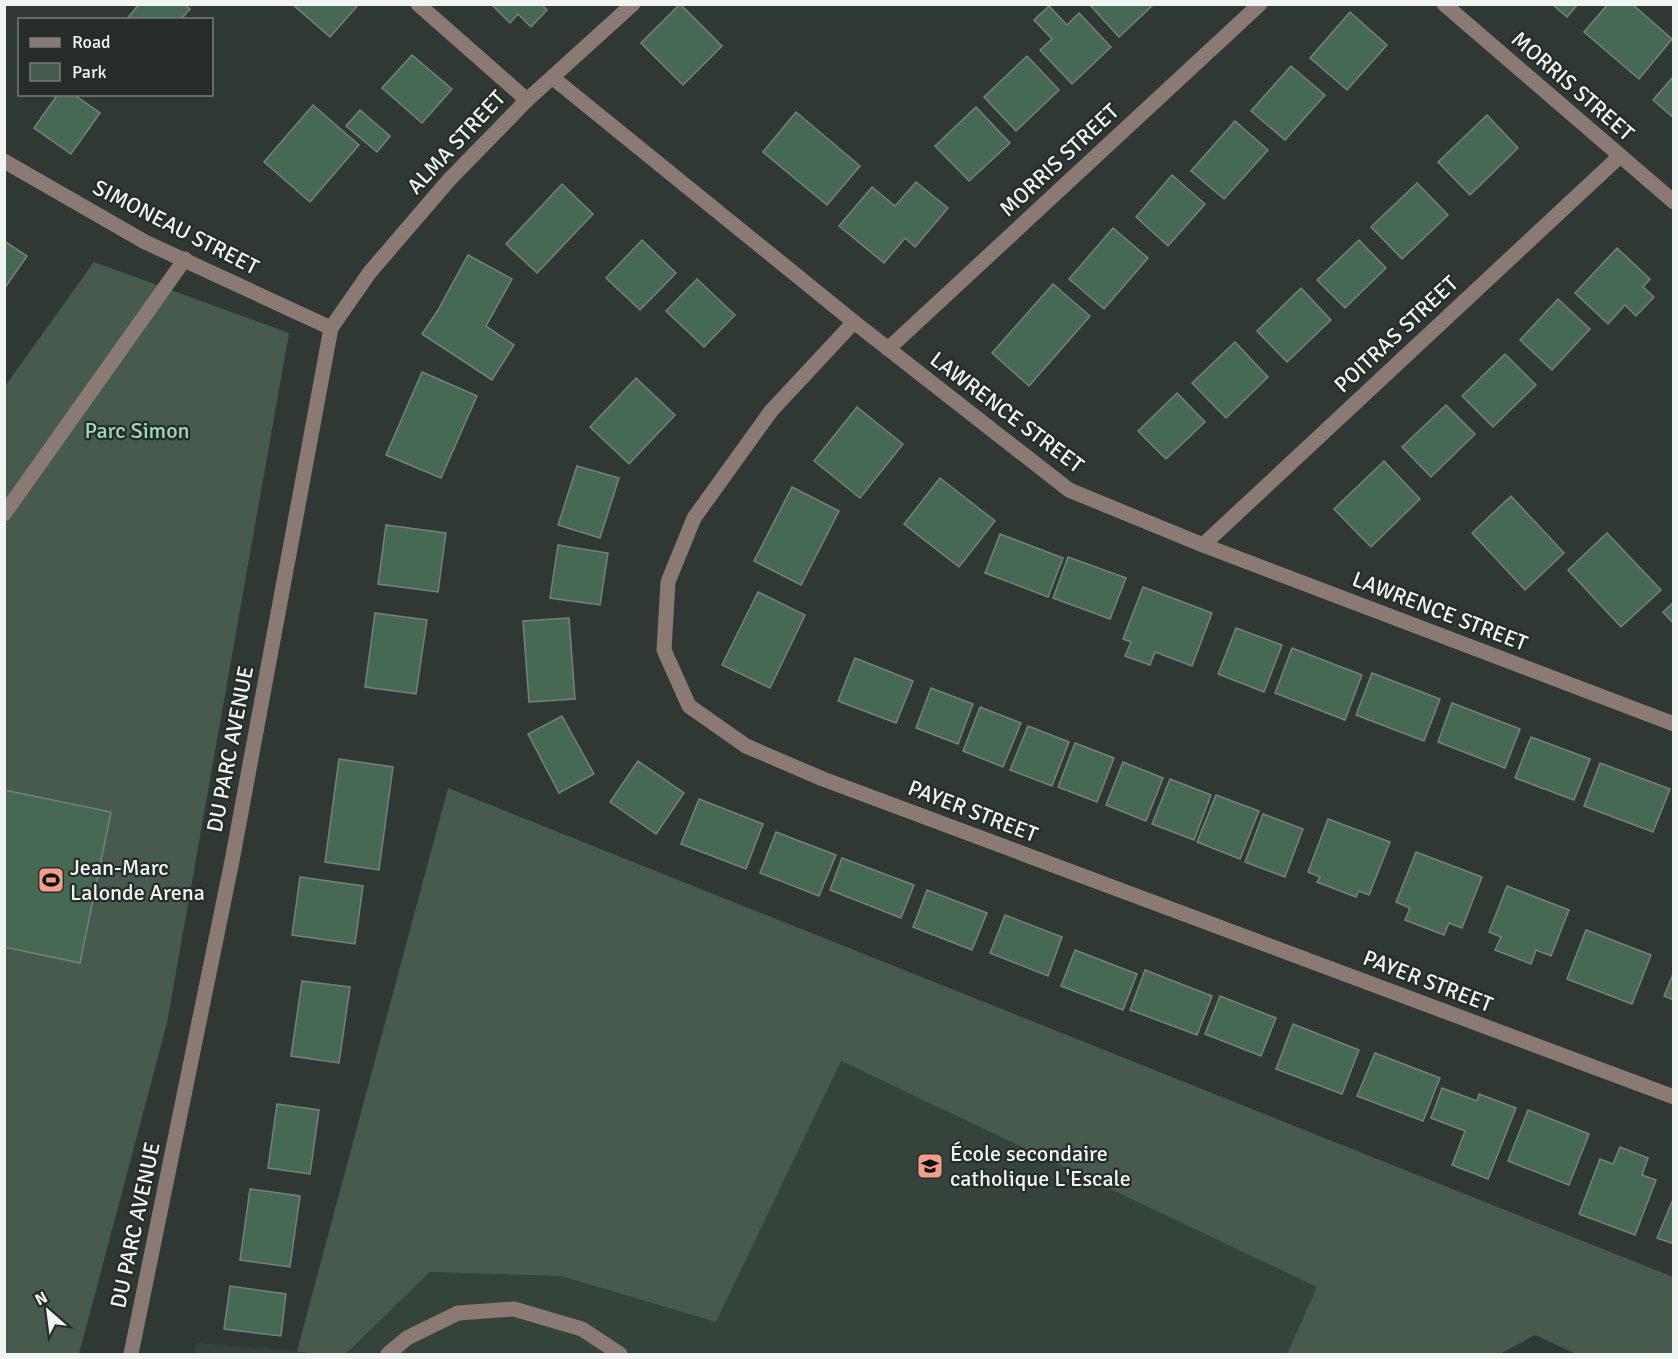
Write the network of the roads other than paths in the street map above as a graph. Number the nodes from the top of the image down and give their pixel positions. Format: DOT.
graph roads {
  1 [pos="418,4"];
  2 [pos="633,4"];
  3 [pos="1260,4"];
  4 [pos="1444,4"];
  5 [pos="553,78"];
  6 [pos="527,100"];
  7 [pos="1620,156"];
  8 [pos="4,161"];
  9 [pos="1674,202"];
  10 [pos="184,259"];
  11 [pos="854,322"];
  12 [pos="331,328"];
  13 [pos="888,349"];
  14 [pos="4,514"];
  15 [pos="1203,545"];
  16 [pos="1674,724"];
  17 [pos="1674,1097"];
  18 [pos="131,1354"];
  19 [pos="388,1354"];
  20 [pos="620,1354"];
  1 -- 6 [label="street"];
  2 -- 5 [label="street, ALMA STREET"];
  3 -- 13 [label="street, MORRIS STREET"];
  4 -- 7 [label="street, MORRIS STREET"];
  5 -- 6 [label="street, ALMA STREET"];
  5 -- 11 [label="street, LAWRENCE STREET"];
  6 -- 12 [label="street, ALMA STREET"];
  7 -- 9 [label="street, MORRIS STREET"];
  7 -- 15 [label="street, POITRAS STREET"];
  8 -- 10 [label="street, SIMONEAU STREET"];
  10 -- 12 [label="street, SIMONEAU STREET"];
  10 -- 14 [label="street"];
  11 -- 13 [label="street, LAWRENCE STREET"];
  11 -- 17 [label="street, PAYER STREET"];
  12 -- 18 [label="street, DU PARC AVENUE"];
  13 -- 15 [label="street, LAWRENCE STREET"];
  15 -- 16 [label="street, LAWRENCE STREET"];
  19 -- 20 [label="street"];
}
